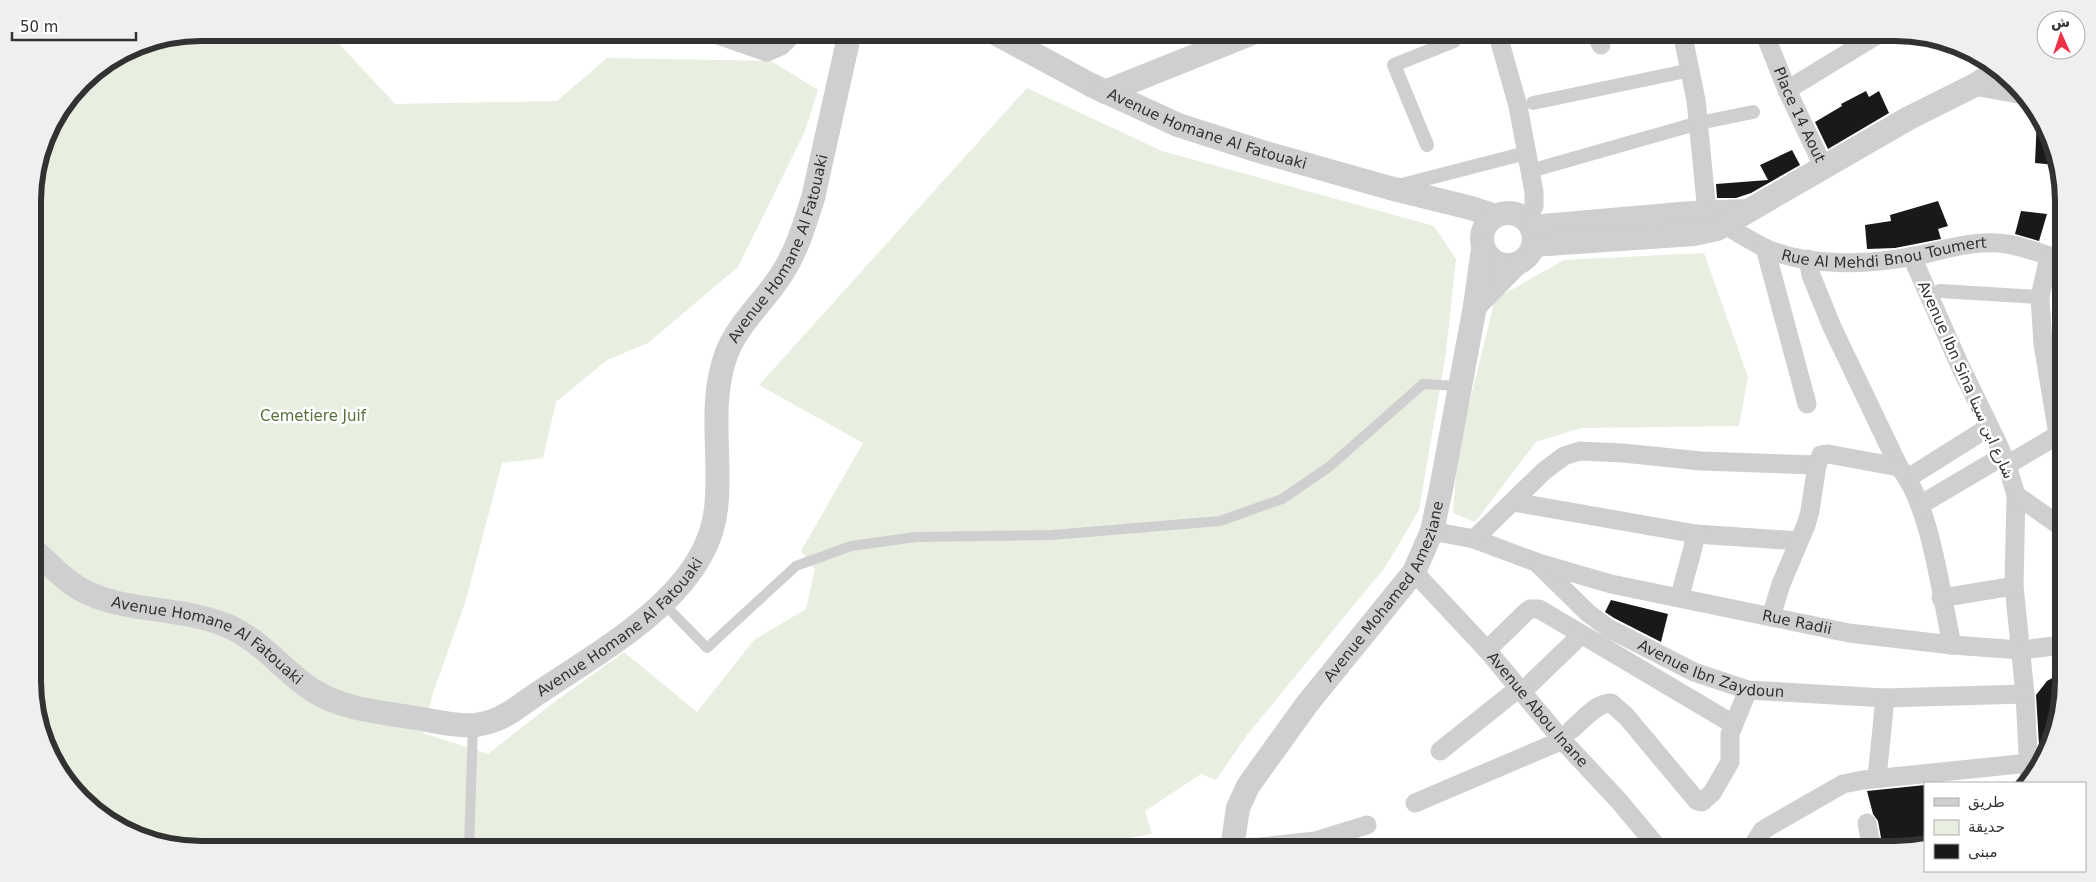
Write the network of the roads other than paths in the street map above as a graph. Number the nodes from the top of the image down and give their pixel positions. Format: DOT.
graph roads {
  1 [pos="735,41"];
  2 [pos="786,41"];
  3 [pos="848,41"];
  4 [pos="1010,41"];
  5 [pos="1232,41"];
  6 [pos="1454,41"];
  7 [pos="1500,41"];
  8 [pos="1684,41"];
  9 [pos="1768,41"];
  10 [pos="1867,41"];
  11 [pos="1691,70"];
  12 [pos="1986,78"];
  13 [pos="2006,86"];
  14 [pos="1787,90"];
  15 [pos="1105,92"];
  16 [pos="1533,102"];
  17 [pos="1753,112"];
  18 [pos="1699,123"];
  19 [pos="1426,144"];
  20 [pos="1528,162"];
  21 [pos="1824,168"];
  22 [pos="1390,188"];
  23 [pos="1433,199"];
  24 [pos="1495,216"];
  25 [pos="1718,216"];
  26 [pos="1530,231"];
  27 [pos="1483,245"];
  28 [pos="1765,248"];
  29 [pos="1912,257"];
  30 [pos="2055,258"];
  31 [pos="1808,260"];
  32 [pos="2055,260"];
  33 [pos="1516,264"];
  34 [pos="1940,291"];
  35 [pos="2040,297"];
  36 [pos="1475,306"];
  37 [pos="1461,386"];
  38 [pos="2055,403"];
  39 [pos="1807,404"];
  40 [pos="1989,427"];
  41 [pos="2055,436"];
  42 [pos="2005,461"];
  43 [pos="1817,465"];
  44 [pos="1903,473"];
  45 [pos="2016,495"];
  46 [pos="1513,502"];
  47 [pos="1920,505"];
  48 [pos="2055,522"];
  49 [pos="1432,531"];
  50 [pos="1696,534"];
  51 [pos="1474,539"];
  52 [pos="1799,541"];
  53 [pos="41,556"];
  54 [pos="1536,562"];
  55 [pos="1414,572"];
  56 [pos="2014,586"];
  57 [pos="1680,598"];
  58 [pos="1941,598"];
  59 [pos="664,604"];
  60 [pos="1772,617"];
  61 [pos="1582,635"];
  62 [pos="1952,645"];
  63 [pos="2055,646"];
  64 [pos="1487,650"];
  65 [pos="2021,650"];
  66 [pos="1520,690"];
  67 [pos="1748,690"];
  68 [pos="2025,694"];
  69 [pos="1885,698"];
  70 [pos="1733,724"];
  71 [pos="473,725"];
  72 [pos="1567,735"];
  73 [pos="1440,751"];
  74 [pos="2033,761"];
  75 [pos="1877,778"];
  76 [pos="1415,803"];
  77 [pos="1867,823"];
  78 [pos="1366,825"];
  79 [pos="1233,840"];
  80 [pos="1318,840"];
  81 [pos="1652,840"];
  82 [pos="1756,840"];
  83 [pos="1870,840"];
  84 [pos="469,841"];
  1 -- 2 [label="street"];
  3 -- 59 [label="street, Avenue Homane Al Fatouaki"];
  4 -- 15 [label="street, Avenue Homane Al Fatouaki"];
  5 -- 15 [label="street"];
  6 -- 19 [label="street"];
  7 -- 20 [label="street"];
  8 -- 11 [label="street"];
  9 -- 14 [label="street, Place 14 Aout"];
  10 -- 14 [label="street"];
  11 -- 16 [label="street"];
  11 -- 18 [label="street"];
  12 -- 13 [label="street"];
  12 -- 21 [label="street"];
  14 -- 21 [label="street, Place 14 Aout"];
  15 -- 22 [label="street, Avenue Homane Al Fatouaki"];
  17 -- 18 [label="street"];
  18 -- 20 [label="street"];
  18 -- 25 [label="street"];
  20 -- 22 [label="street"];
  20 -- 26 [label="street"];
  21 -- 25 [label="street"];
  22 -- 23 [label="street, Avenue Homane Al Fatouaki"];
  23 -- 24 [label="street, Avenue Homane Al Fatouaki"];
  23 -- 27 [label="street, Avenue Homane Al Fatouaki"];
  24 -- 26 [label="street"];
  24 -- 27 [label="street"];
  25 -- 26 [label="street"];
  25 -- 28 [label="street, Rue Al Mehdi Bnou Toumert"];
  26 -- 33 [label="street"];
  27 -- 33 [label="street"];
  27 -- 36 [label="street, Avenue Mohamed Ameziane"];
  28 -- 31 [label="street, Rue Al Mehdi Bnou Toumert"];
  28 -- 39 [label="street"];
  29 -- 30 [label="street, Rue Al Mehdi Bnou Toumert"];
  29 -- 31 [label="street, Rue Al Mehdi Bnou Toumert"];
  29 -- 40 [label="street, Avenue Ibn Sina شارع ابن سينا"];
  31 -- 44 [label="street"];
  32 -- 35 [label="street"];
  33 -- 36 [label="street"];
  34 -- 35 [label="street"];
  35 -- 38 [label="street"];
  36 -- 37 [label="street, Avenue Mohamed Ameziane"];
  37 -- 49 [label="street, Avenue Mohamed Ameziane"];
  37 -- 59 [label="lane"];
  40 -- 42 [label="street, Avenue Ibn Sina شارع ابن سينا"];
  40 -- 44 [label="street"];
  41 -- 42 [label="street"];
  42 -- 45 [label="street, Avenue Ibn Sina شارع ابن سينا"];
  42 -- 47 [label="street"];
  43 -- 44 [label="street"];
  43 -- 46 [label="street"];
  43 -- 52 [label="street"];
  44 -- 47 [label="street"];
  45 -- 48 [label="street"];
  45 -- 56 [label="street, Avenue Ibn Sina شارع ابن سينا"];
  46 -- 50 [label="street"];
  46 -- 51 [label="street"];
  47 -- 58 [label="street"];
  49 -- 51 [label="street, Avenue Ibn Zaydoun"];
  49 -- 55 [label="street, Avenue Mohamed Ameziane"];
  50 -- 52 [label="street"];
  50 -- 57 [label="street"];
  51 -- 54 [label="street, Avenue Ibn Zaydoun"];
  52 -- 60 [label="street"];
  53 -- 71 [label="street, Avenue Homane Al Fatouaki"];
  54 -- 57 [label="street, Rue Radii"];
  54 -- 67 [label="street, Avenue Ibn Zaydoun"];
  55 -- 64 [label="street, Avenue Abou Inane"];
  55 -- 79 [label="street, Avenue Mohamed Ameziane"];
  56 -- 58 [label="street"];
  56 -- 65 [label="street, Avenue Ibn Sina شارع ابن سينا"];
  57 -- 60 [label="street, Rue Radii"];
  58 -- 62 [label="street"];
  59 -- 71 [label="street, Avenue Homane Al Fatouaki"];
  60 -- 62 [label="street, Rue Radii"];
  61 -- 64 [label="street"];
  61 -- 66 [label="street"];
  61 -- 70 [label="street"];
  62 -- 65 [label="street, Rue Radii"];
  63 -- 65 [label="street, Rue Radii"];
  64 -- 66 [label="street, Avenue Abou Inane"];
  65 -- 68 [label="street, Avenue Ibn Sina شارع ابن سينا"];
  66 -- 72 [label="street, Avenue Abou Inane"];
  66 -- 73 [label="street"];
  67 -- 69 [label="street, Avenue Ibn Zaydoun"];
  67 -- 70 [label="street"];
  68 -- 69 [label="street, Avenue Ibn Zaydoun"];
  68 -- 74 [label="street, Avenue Ibn Sina شارع ابن سينا"];
  69 -- 75 [label="street"];
  70 -- 72 [label="street"];
  71 -- 84 [label="lane"];
  72 -- 76 [label="street"];
  72 -- 81 [label="street, Avenue Abou Inane"];
  74 -- 75 [label="street"];
  75 -- 82 [label="street"];
  77 -- 83 [label="street"];
  78 -- 80 [label="street"];
}
